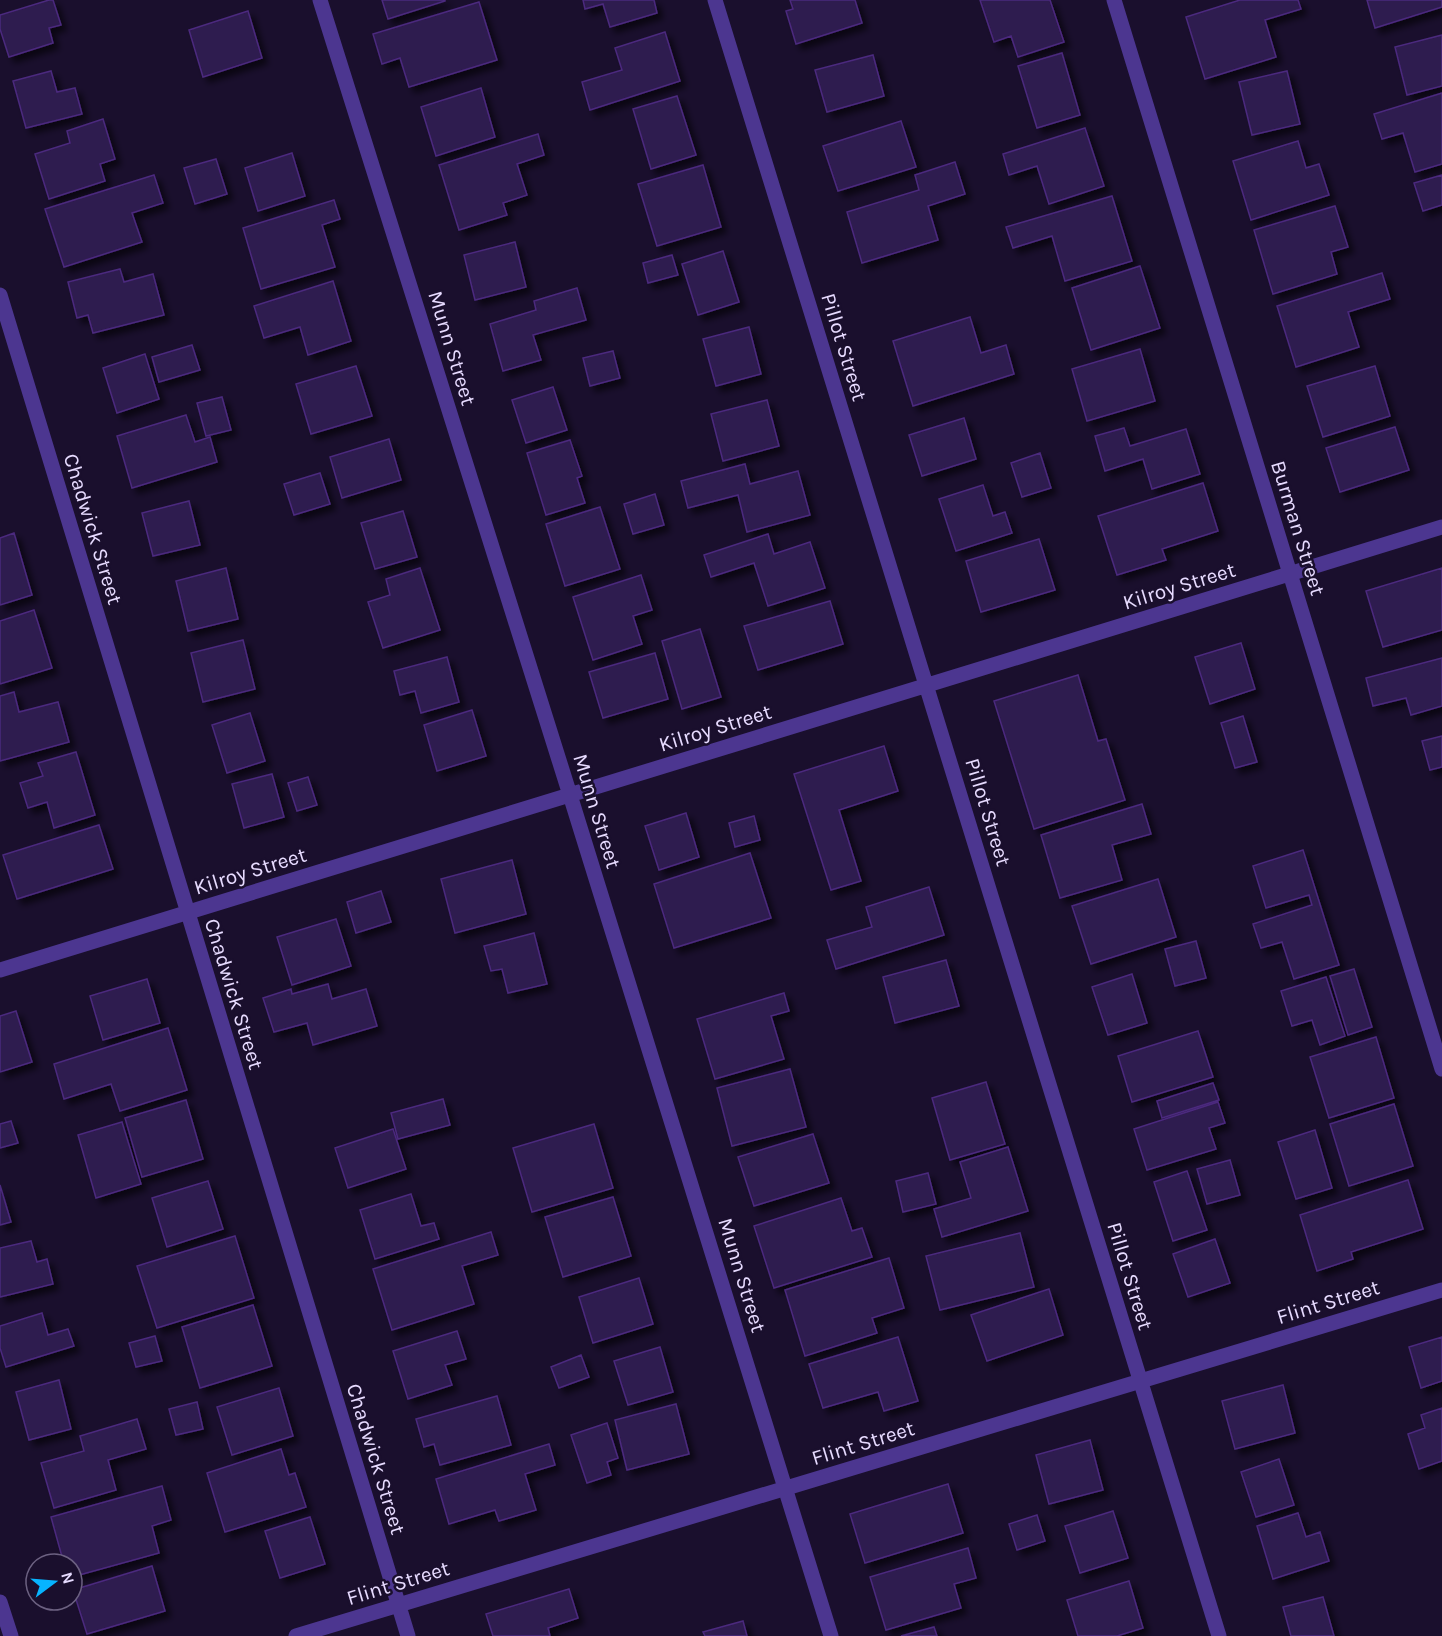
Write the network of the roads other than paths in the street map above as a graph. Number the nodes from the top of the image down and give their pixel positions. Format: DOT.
graph roads {
  1 [pos="320,0"];
  2 [pos="715,0"];
  3 [pos="1114,0"];
  4 [pos="0,295"];
  5 [pos="1442,527"];
  6 [pos="1290,573"];
  7 [pos="927,685"];
  8 [pos="570,795"];
  9 [pos="187,912"];
  10 [pos="0,969"];
  11 [pos="1442,1069"];
  12 [pos="1442,1290"];
  13 [pos="1141,1381"];
  14 [pos="786,1488"];
  15 [pos="0,1602"];
  16 [pos="399,1605"];
  17 [pos="10,1636"];
  18 [pos="296,1636"];
  19 [pos="408,1636"];
  20 [pos="831,1636"];
  21 [pos="1219,1636"];
  1 -- 8 [label="street, Munn Street"];
  2 -- 7 [label="street, Pillot Street"];
  3 -- 6 [label="street, Burman Street"];
  4 -- 9 [label="street, Chadwick Street"];
  5 -- 6 [label="street, Kilroy Street"];
  6 -- 7 [label="street, Kilroy Street"];
  6 -- 11 [label="street, Burman Street"];
  7 -- 8 [label="street, Kilroy Street"];
  7 -- 13 [label="street, Pillot Street"];
  8 -- 9 [label="street, Kilroy Street"];
  8 -- 14 [label="street, Munn Street"];
  9 -- 10 [label="street, Kilroy Street"];
  9 -- 16 [label="street, Chadwick Street"];
  12 -- 13 [label="street, Flint Street"];
  13 -- 14 [label="street, Flint Street"];
  13 -- 21 [label="street, Pillot Street"];
  14 -- 16 [label="street, Flint Street"];
  14 -- 20 [label="street, Munn Street"];
  15 -- 17 [label="street"];
  16 -- 18 [label="street, Flint Street"];
  16 -- 19 [label="street, Chadwick Street"];
}
